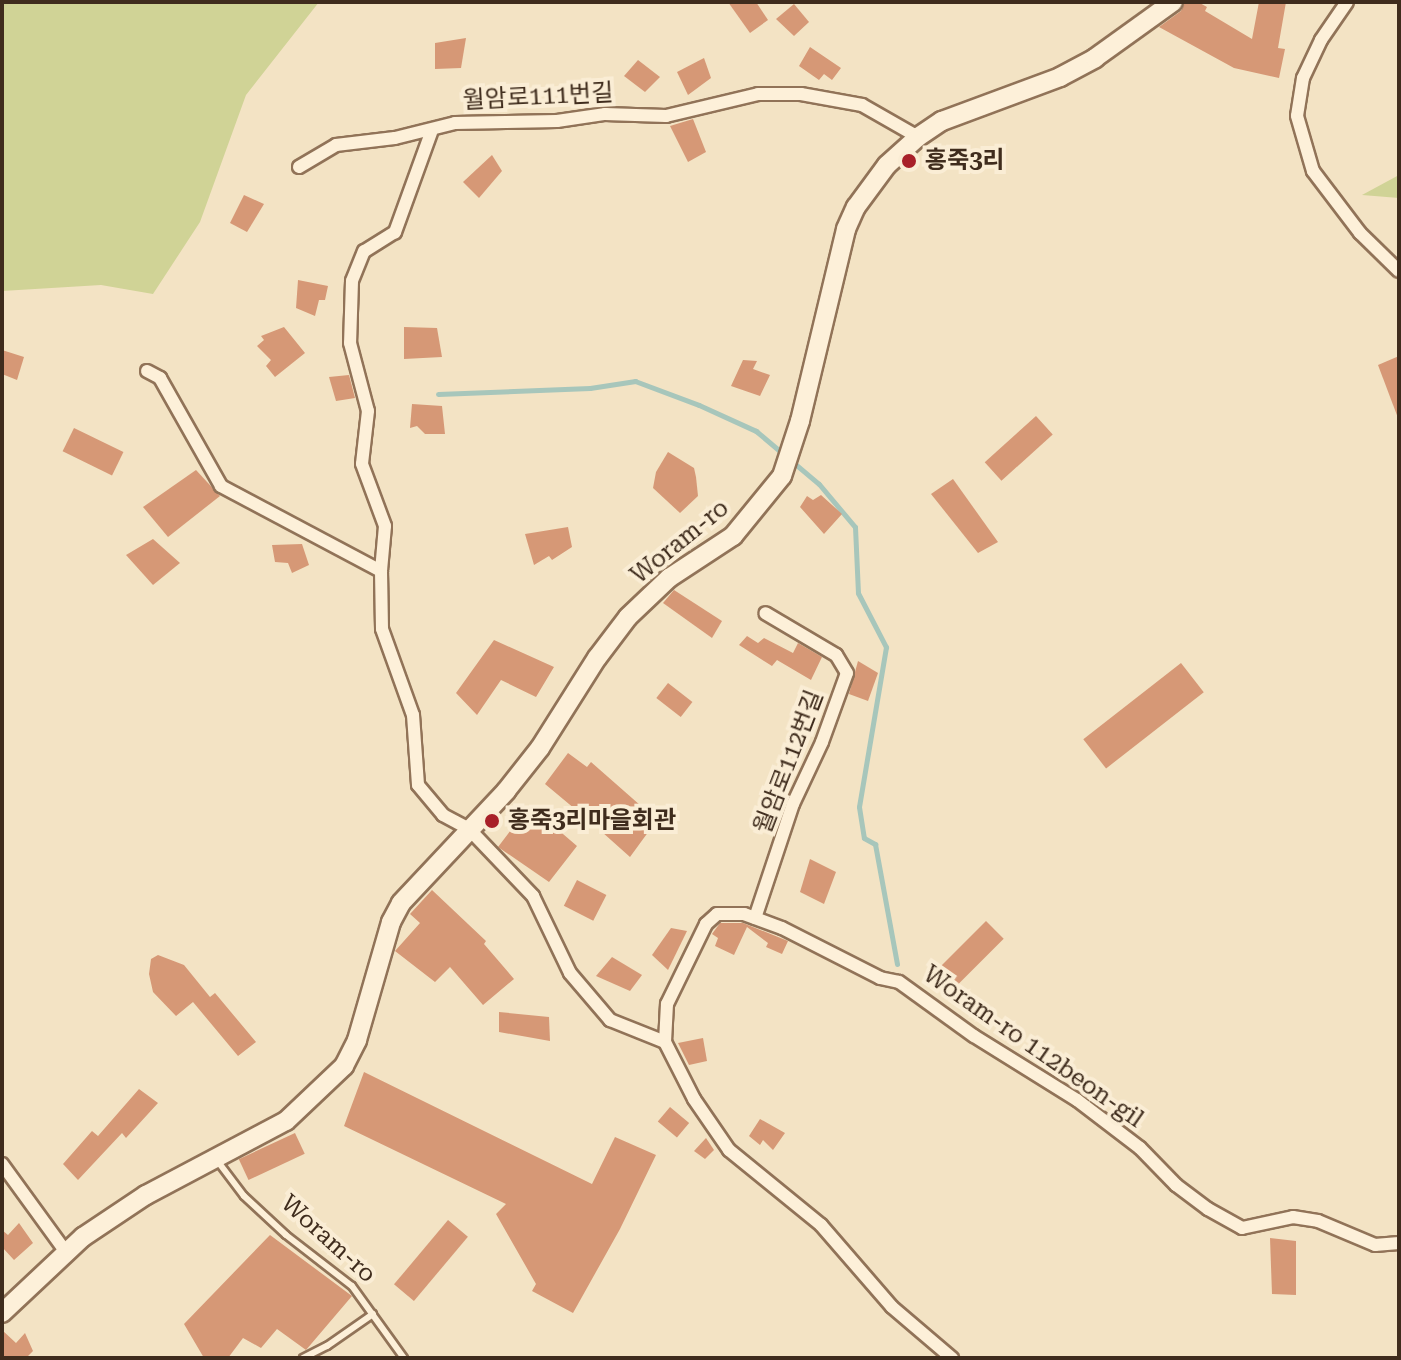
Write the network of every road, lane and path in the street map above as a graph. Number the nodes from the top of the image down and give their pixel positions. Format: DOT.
graph roads {
  1 [pos="1173,2"];
  2 [pos="1347,2"];
  3 [pos="432,130"];
  4 [pos="918,137"];
  5 [pos="299,167"];
  6 [pos="1399,271"];
  7 [pos="147,371"];
  8 [pos="381,571"];
  9 [pos="765,613"];
  10 [pos="469,829"];
  11 [pos="755,918"];
  12 [pos="665,1042"];
  13 [pos="216,1159"];
  14 [pos="2,1164"];
  15 [pos="1399,1243"];
  16 [pos="66,1252"];
  17 [pos="2,1313"];
  18 [pos="373,1314"];
  19 [pos="303,1358"];
  20 [pos="404,1358"];
  21 [pos="952,1358"];
  1 -- 4 [label="street, Woram-ro"];
  2 -- 6 [label="street"];
  3 -- 4 [label="street, 월암로111번길"];
  3 -- 5 [label="street"];
  3 -- 8 [label="street, 월암로111번길"];
  4 -- 10 [label="street, Woram-ro"];
  7 -- 8 [label="street"];
  8 -- 10 [label="street, 월암로111번길"];
  9 -- 11 [label="street, 월암로112번길"];
  10 -- 12 [label="street"];
  10 -- 13 [label="street, Woram-ro"];
  11 -- 12 [label="street, Woram-ro 112beon-gil"];
  11 -- 15 [label="street, Woram-ro 112beon-gil"];
  12 -- 21 [label="street"];
  13 -- 16 [label="street, Woram-ro"];
  13 -- 18 [label="lane, Woram-ro"];
  14 -- 16 [label="street"];
  16 -- 17 [label="street, Woram-ro"];
  18 -- 19 [label="lane"];
  18 -- 20 [label="lane, Woram-ro"];
}
